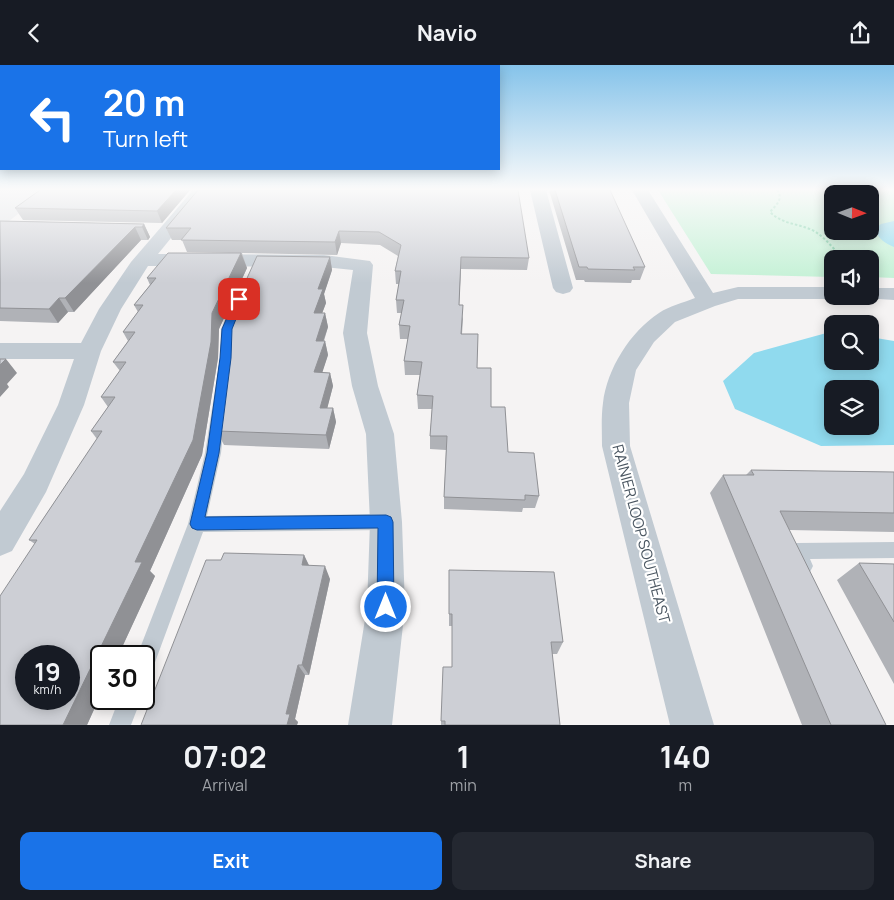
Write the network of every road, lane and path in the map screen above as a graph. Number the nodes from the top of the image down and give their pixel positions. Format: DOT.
graph roads {
  1 [pos="167,221"];
  2 [pos="546,221"];
  3 [pos="659,221"];
  4 [pos="780,221"];
  5 [pos="835,250"];
  6 [pos="143,260"];
  7 [pos="564,288"];
  8 [pos="242,293"];
  9 [pos="824,293"];
  10 [pos="879,294"];
  11 [pos="894,295"];
  12 [pos="707,301"];
  13 [pos="0,351"];
  14 [pos="90,351"];
  15 [pos="386,522"];
  16 [pos="197,524"];
  17 [pos="0,540"];
  18 [pos="894,550"];
  19 [pos="814,586"];
  20 [pos="152,645"];
  21 [pos="126,710"];
  22 [pos="120,725"];
  23 [pos="370,725"];
  24 [pos="692,725"];
  1 -- 6 [label="street"];
  2 -- 7 [label="street"];
  3 -- 12 [label="street"];
  4 -- 5 [label="path"];
  6 -- 14 [label="street"];
  6 -- 15 [label="street"];
  8 -- 16 [label="lane"];
  9 -- 12 [label="street, RAINIER LOOP SOUTHEAST"];
  10 -- 11 [label="street"];
  12 -- 24 [label="street, RAINIER LOOP SOUTHEAST"];
  13 -- 14 [label="street"];
  14 -- 17 [label="street"];
  15 -- 16 [label="lane"];
  15 -- 23 [label="street"];
  16 -- 20 [label="lane"];
  18 -- 19 [label="lane"];
  21 -- 22 [label="lane"];
}
